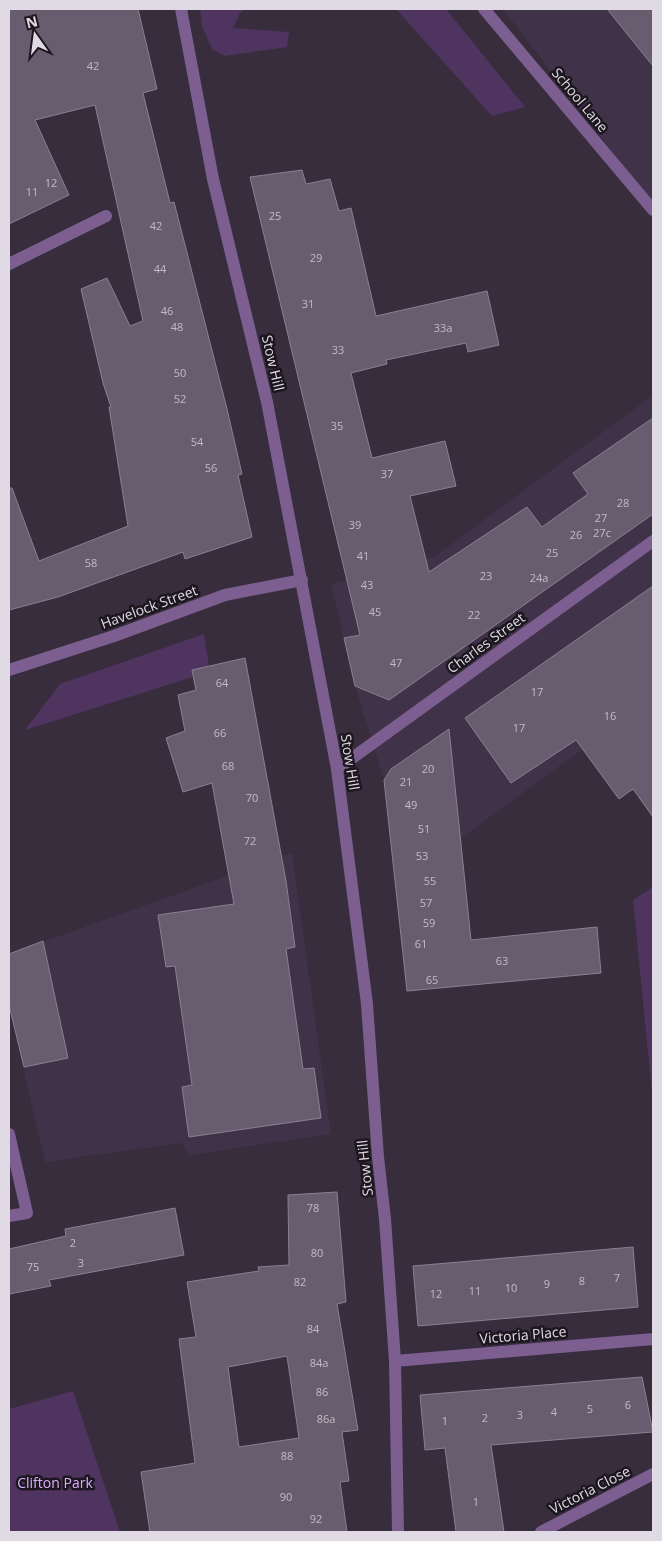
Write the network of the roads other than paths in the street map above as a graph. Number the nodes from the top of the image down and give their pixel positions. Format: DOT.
graph roads {
  1 [pos="181,9"];
  2 [pos="484,9"];
  3 [pos="653,210"];
  4 [pos="106,216"];
  5 [pos="9,264"];
  6 [pos="653,541"];
  7 [pos="302,580"];
  8 [pos="9,670"];
  9 [pos="337,769"];
  10 [pos="9,1134"];
  11 [pos="9,1216"];
  12 [pos="653,1339"];
  13 [pos="395,1361"];
  14 [pos="653,1474"];
  15 [pos="398,1532"];
  16 [pos="541,1532"];
  1 -- 7 [label="street, Stow Hill"];
  2 -- 3 [label="street, School Lane"];
  4 -- 5 [label="street"];
  6 -- 9 [label="street, Charles Street"];
  7 -- 8 [label="street, Havelock Street"];
  7 -- 9 [label="street, Stow Hill"];
  9 -- 13 [label="street, Stow Hill"];
  10 -- 11 [label="street"];
  12 -- 13 [label="street, Victoria Place"];
  13 -- 15 [label="street, Stow Hill"];
  14 -- 16 [label="street, Victoria Close"];
}
